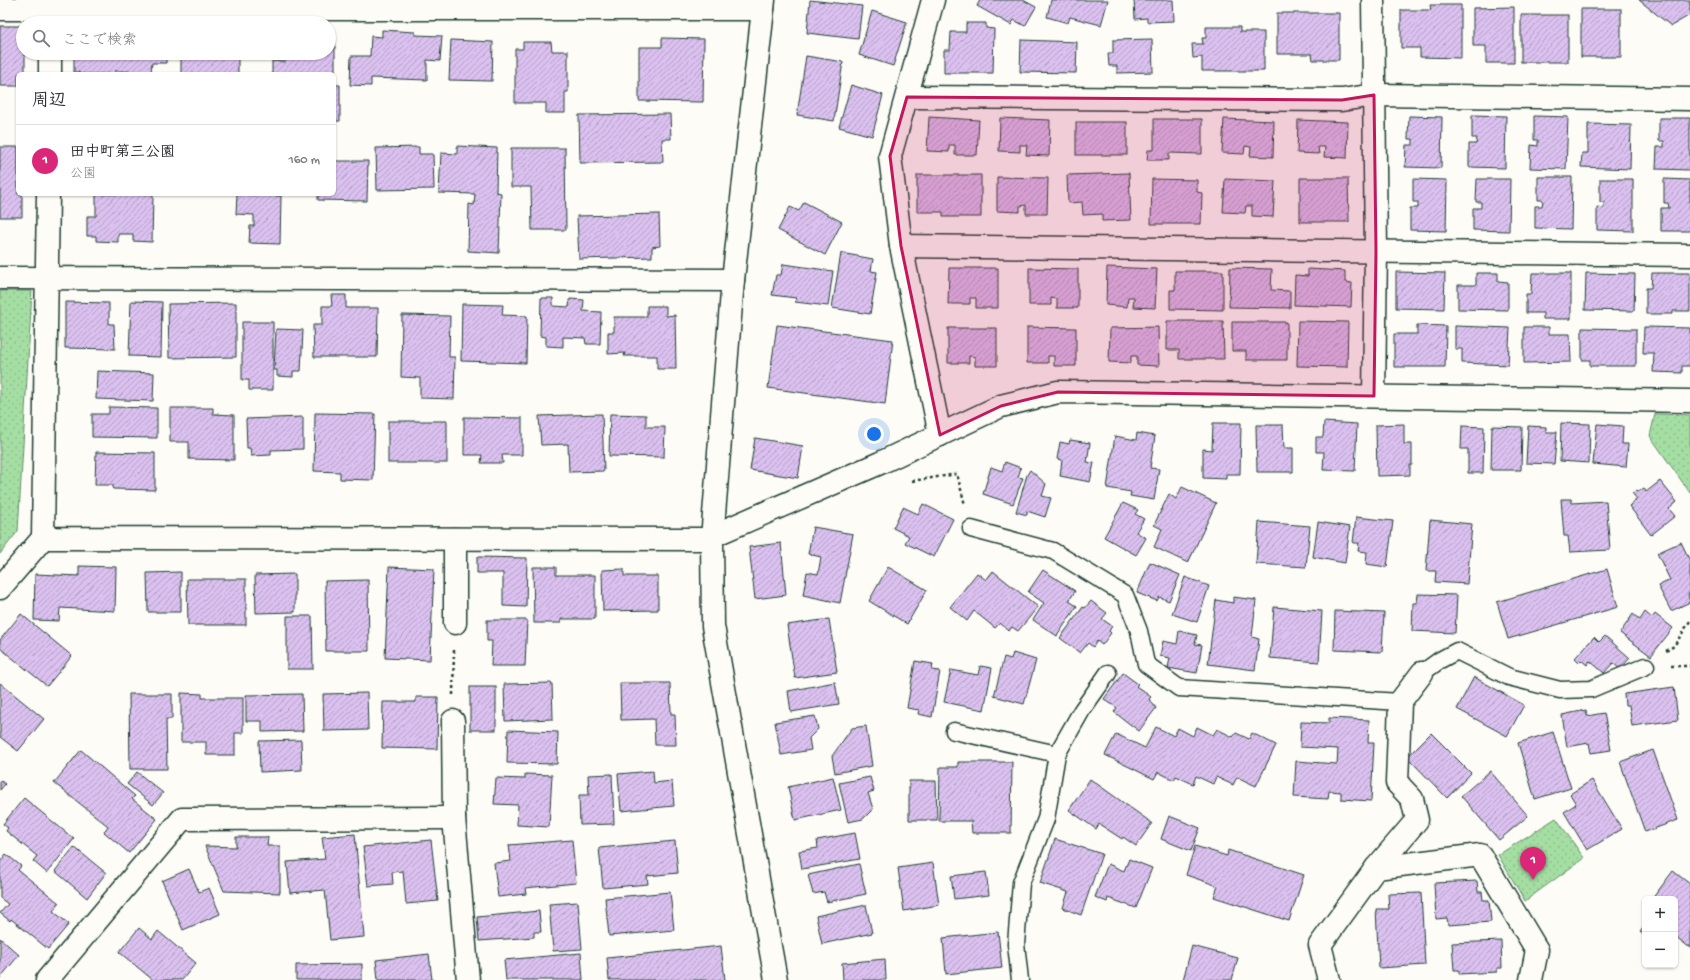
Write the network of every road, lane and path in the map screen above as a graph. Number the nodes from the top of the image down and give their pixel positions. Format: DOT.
graph roads {
  1 [pos="933,0"];
  2 [pos="1374,0"];
  3 [pos="764,5"];
  4 [pos="0,9"];
  5 [pos="51,10"];
  6 [pos="50,60"];
  7 [pos="50,72"];
  8 [pos="1374,95"];
  9 [pos="907,97"];
  10 [pos="1690,99"];
  11 [pos="48,196"];
  12 [pos="901,246"];
  13 [pos="1376,251"];
  14 [pos="1690,255"];
  15 [pos="0,278"];
  16 [pos="46,278"];
  17 [pos="733,280"];
  18 [pos="1374,396"];
  19 [pos="1690,401"];
  20 [pos="940,435"];
  21 [pos="912,481"];
  22 [pos="971,529"];
  23 [pos="43,538"];
  24 [pos="712,538"];
  25 [pos="455,539"];
  26 [pos="0,588"];
  27 [pos="1690,621"];
  28 [pos="455,623"];
  29 [pos="1646,666"];
  30 [pos="1108,673"];
  31 [pos="1422,673"];
  32 [pos="1400,702"];
  33 [pos="453,721"];
  34 [pos="954,731"];
  35 [pos="1057,754"];
  36 [pos="454,818"];
  37 [pos="1376,868"];
  38 [pos="47,980"];
  39 [pos="468,980"];
  40 [pos="776,980"];
  41 [pos="1020,980"];
  42 [pos="1329,980"];
  43 [pos="1531,980"];
  1 -- 9 [label="street"];
  2 -- 8 [label="street"];
  3 -- 5 [label="street"];
  3 -- 17 [label="street"];
  4 -- 5 [label="street"];
  6 -- 7 [label="street"];
  8 -- 9 [label="street"];
  8 -- 10 [label="street"];
  8 -- 13 [label="street"];
  9 -- 12 [label="street"];
  11 -- 16 [label="street"];
  12 -- 13 [label="street"];
  12 -- 20 [label="street"];
  13 -- 14 [label="street"];
  13 -- 18 [label="street"];
  15 -- 16 [label="street"];
  16 -- 17 [label="street"];
  16 -- 23 [label="street"];
  17 -- 24 [label="street"];
  18 -- 19 [label="street"];
  18 -- 20 [label="street"];
  20 -- 24 [label="street"];
  21 -- 22 [label="path"];
  22 -- 32 [label="lane"];
  23 -- 25 [label="street"];
  23 -- 26 [label="street"];
  24 -- 25 [label="street"];
  24 -- 40 [label="street"];
  25 -- 28 [label="street"];
  27 -- 29 [label="path"];
  28 -- 33 [label="path"];
  29 -- 31 [label="lane"];
  30 -- 35 [label="lane"];
  31 -- 32 [label="street"];
  32 -- 37 [label="street"];
  33 -- 36 [label="street"];
  34 -- 35 [label="lane"];
  35 -- 41 [label="lane"];
  36 -- 38 [label="street"];
  36 -- 39 [label="street"];
  37 -- 42 [label="street"];
  37 -- 43 [label="street"];
}
